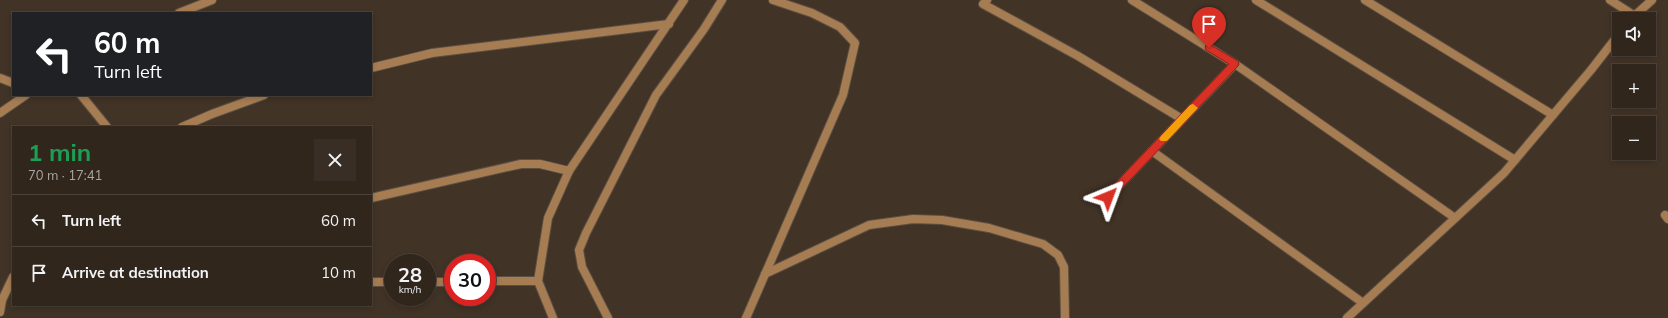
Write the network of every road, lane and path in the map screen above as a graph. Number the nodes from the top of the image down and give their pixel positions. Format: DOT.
graph roads {
  1 [pos="212,0"];
  2 [pos="684,0"];
  3 [pos="722,0"];
  4 [pos="773,0"];
  5 [pos="987,0"];
  6 [pos="1132,0"];
  7 [pos="1256,0"];
  8 [pos="1365,0"];
  9 [pos="1610,0"];
  10 [pos="1652,0"];
  11 [pos="182,12"];
  12 [pos="1626,12"];
  13 [pos="1639,12"];
  14 [pos="668,24"];
  15 [pos="1612,43"];
  16 [pos="1235,64"];
  17 [pos="372,68"];
  18 [pos="0,78"];
  19 [pos="12,82"];
  20 [pos="25,96"];
  21 [pos="82,96"];
  22 [pos="261,96"];
  23 [pos="0,113"];
  24 [pos="1553,115"];
  25 [pos="1182,119"];
  26 [pos="106,126"];
  27 [pos="184,126"];
  28 [pos="1152,151"];
  29 [pos="1515,160"];
  30 [pos="569,171"];
  31 [pos="1108,197"];
  32 [pos="372,198"];
  33 [pos="1455,218"];
  34 [pos="765,274"];
  35 [pos="12,279"];
  36 [pos="496,281"];
  37 [pos="538,281"];
  38 [pos="372,282"];
  39 [pos="384,282"];
  40 [pos="1363,303"];
  41 [pos="0,312"];
  42 [pos="553,318"];
  43 [pos="608,318"];
  44 [pos="746,318"];
  45 [pos="1065,318"];
  46 [pos="1347,318"];
  1 -- 11 [label="street"];
  2 -- 14 [label="street"];
  3 -- 43 [label="street"];
  4 -- 34 [label="street"];
  5 -- 25 [label="street"];
  6 -- 16 [label="street"];
  7 -- 29 [label="street"];
  8 -- 24 [label="street"];
  9 -- 12 [label="street"];
  10 -- 13 [label="street"];
  14 -- 17 [label="street"];
  14 -- 30 [label="street"];
  15 -- 24 [label="street"];
  16 -- 25 [label="street"];
  16 -- 33 [label="street"];
  18 -- 19 [label="street"];
  20 -- 23 [label="street"];
  21 -- 26 [label="street"];
  22 -- 27 [label="street"];
  24 -- 29 [label="street"];
  25 -- 28 [label="street"];
  28 -- 31 [label="street"];
  28 -- 40 [label="street"];
  29 -- 33 [label="street"];
  30 -- 32 [label="street"];
  30 -- 37 [label="street"];
  33 -- 40 [label="street"];
  34 -- 44 [label="street"];
  34 -- 45 [label="street"];
  35 -- 41 [label="street"];
  36 -- 37 [label="street"];
  37 -- 42 [label="street"];
  38 -- 39 [label="street"];
  40 -- 46 [label="street"];
}
